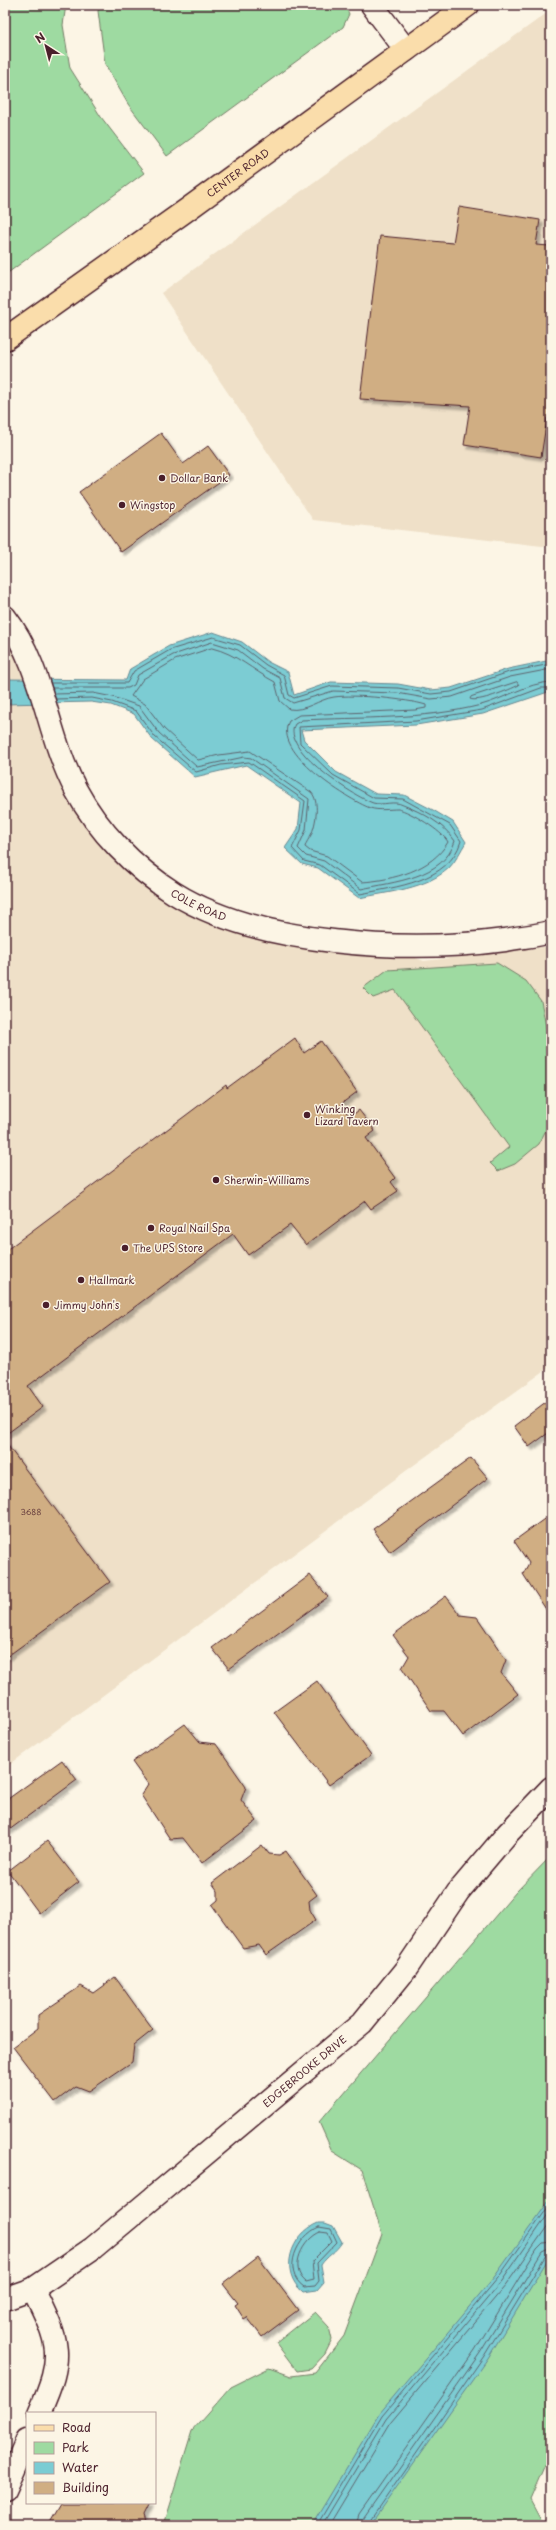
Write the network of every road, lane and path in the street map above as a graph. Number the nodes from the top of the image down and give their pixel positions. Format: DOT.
graph roads {
  1 [pos="372,5"];
  2 [pos="468,5"];
  3 [pos="406,50"];
  4 [pos="5,339"];
  5 [pos="5,616"];
  6 [pos="551,932"];
  7 [pos="551,1788"];
  8 [pos="33,2289"];
  9 [pos="5,2299"];
  10 [pos="39,2412"];
  11 [pos="26,2442"];
  12 [pos="5,2490"];
  1 -- 3 [label="street"];
  2 -- 3 [label="main road, CENTER ROAD"];
  3 -- 4 [label="main road, CENTER ROAD"];
  5 -- 6 [label="street, COLE ROAD"];
  7 -- 8 [label="street, EDGEBROOKE DRIVE"];
  8 -- 9 [label="street, EDGEBROOKE DRIVE"];
  8 -- 10 [label="street"];
  11 -- 12 [label="street"];
}
